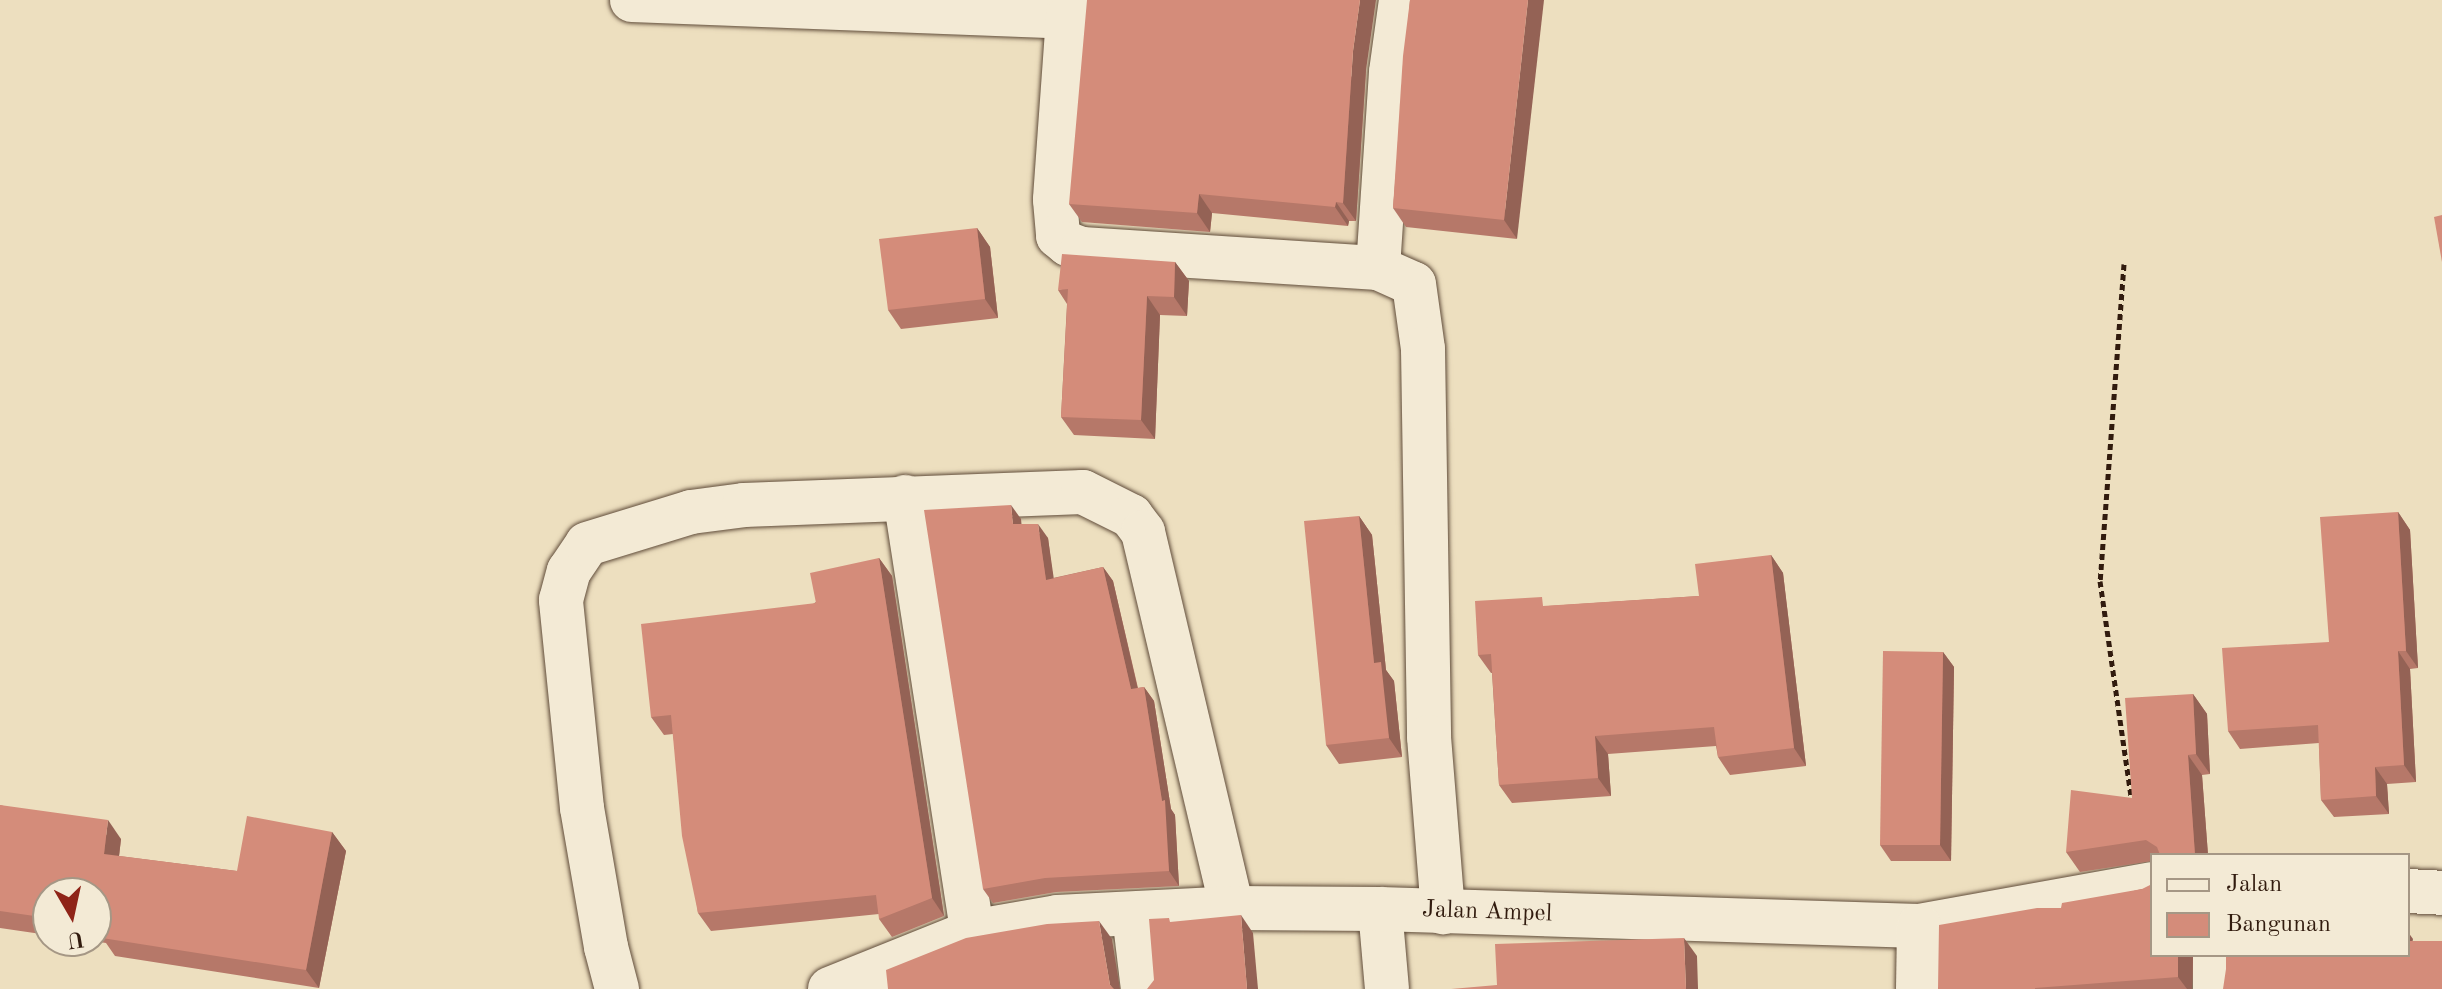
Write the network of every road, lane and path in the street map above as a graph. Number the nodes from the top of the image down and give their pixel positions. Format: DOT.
graph roads {
  1 [pos="632,0"];
  2 [pos="1401,0"];
  3 [pos="1069,9"];
  4 [pos="2124,264"];
  5 [pos="1378,268"];
  6 [pos="905,497"];
  7 [pos="2148,884"];
  8 [pos="2410,891"];
  9 [pos="2442,893"];
  10 [pos="1232,908"];
  11 [pos="1380,909"];
  12 [pos="1443,912"];
  13 [pos="1134,915"];
  14 [pos="1919,926"];
  15 [pos="972,932"];
  16 [pos="2215,957"];
  17 [pos="617,989"];
  18 [pos="830,989"];
  19 [pos="1143,989"];
  20 [pos="1387,989"];
  21 [pos="1918,989"];
  22 [pos="2215,989"];
  1 -- 3 [label="street"];
  2 -- 5 [label="street"];
  3 -- 5 [label="street"];
  4 -- 7 [label="path"];
  5 -- 12 [label="street"];
  6 -- 10 [label="street"];
  6 -- 15 [label="street"];
  6 -- 17 [label="street"];
  7 -- 14 [label="street, Jalan Ampel"];
  8 -- 9 [label="street"];
  10 -- 11 [label="street, Jalan Ampel"];
  10 -- 13 [label="street, Jalan Ampel"];
  11 -- 12 [label="street, Jalan Ampel"];
  11 -- 20 [label="street"];
  12 -- 14 [label="street, Jalan Ampel"];
  13 -- 15 [label="street, Jalan Ampel"];
  13 -- 19 [label="street"];
  14 -- 21 [label="street"];
  15 -- 18 [label="street, Jalan Ampel"];
  16 -- 22 [label="street"];
}
